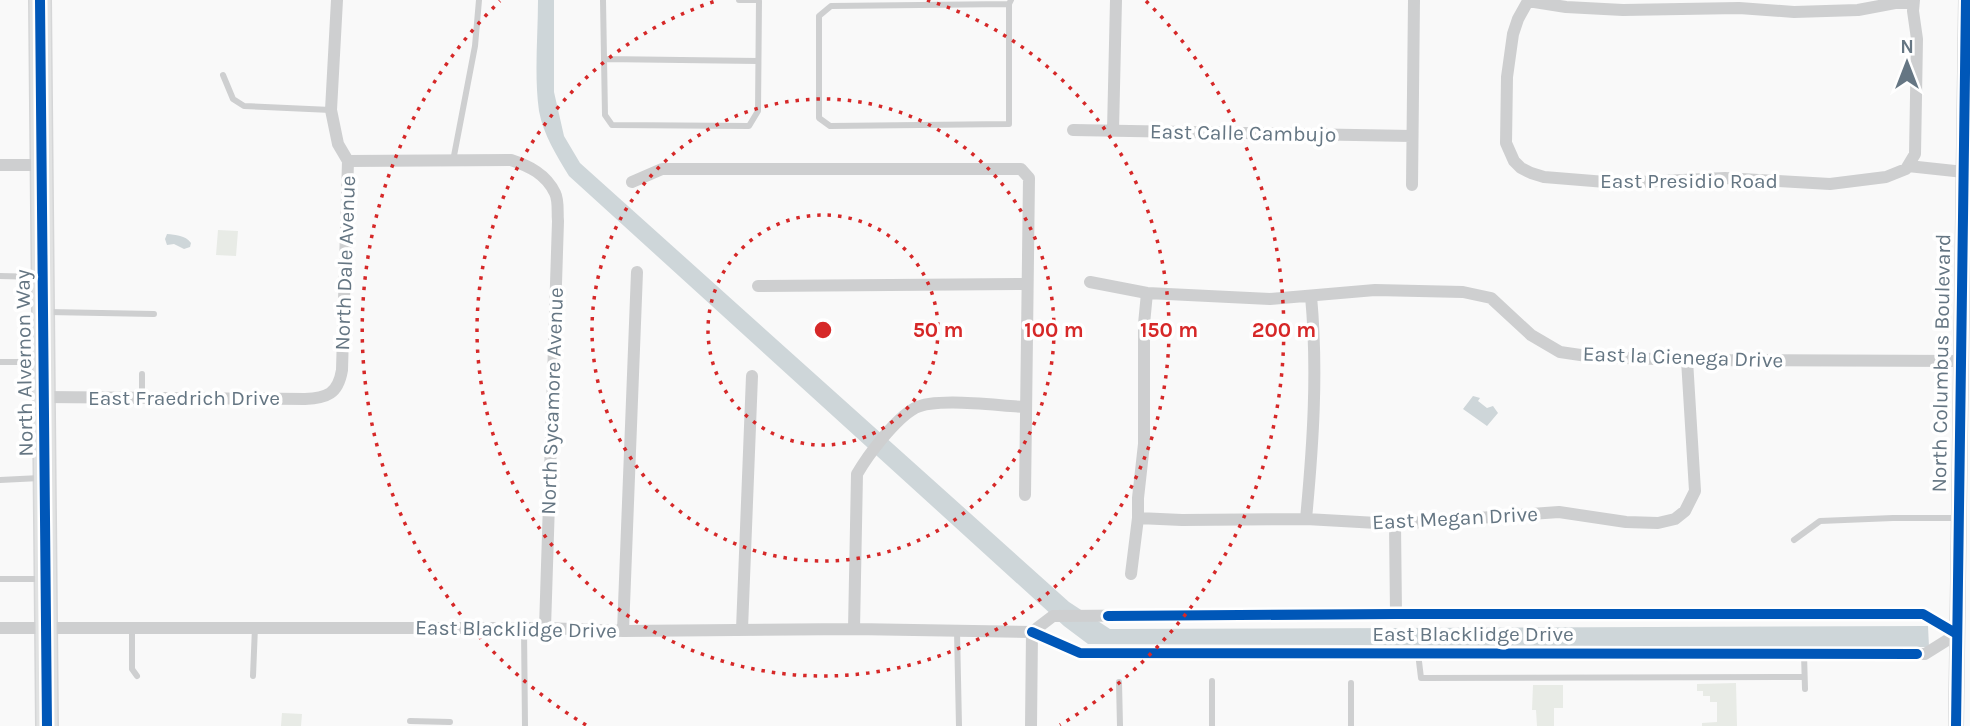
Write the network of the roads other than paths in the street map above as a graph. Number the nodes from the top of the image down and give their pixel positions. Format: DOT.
graph roads {
  1 [pos="40,0"];
  2 [pos="337,0"];
  3 [pos="478,0"];
  4 [pos="603,0"];
  5 [pos="739,0"];
  6 [pos="759,0"];
  7 [pos="1116,0"];
  8 [pos="1414,0"];
  9 [pos="1528,0"];
  10 [pos="1966,0"];
  11 [pos="1914,1"];
  12 [pos="1010,2"];
  13 [pos="604,60"];
  14 [pos="758,61"];
  15 [pos="223,75"];
  16 [pos="331,110"];
  17 [pos="1073,130"];
  18 [pos="1113,131"];
  19 [pos="1412,136"];
  20 [pos="348,161"];
  21 [pos="453,161"];
  22 [pos="0,165"];
  23 [pos="41,165"];
  24 [pos="1908,166"];
  25 [pos="1964,172"];
  26 [pos="632,182"];
  27 [pos="1412,186"];
  28 [pos="637,272"];
  29 [pos="0,276"];
  30 [pos="42,277"];
  31 [pos="1090,282"];
  32 [pos="1027,284"];
  33 [pos="758,286"];
  34 [pos="1147,293"];
  35 [pos="1311,296"];
  36 [pos="42,312"];
  37 [pos="154,314"];
  38 [pos="1966,341"];
  39 [pos="1687,360"];
  40 [pos="1961,361"];
  41 [pos="0,362"];
  42 [pos="43,362"];
  43 [pos="142,374"];
  44 [pos="752,376"];
  45 [pos="325,396"];
  46 [pos="43,397"];
  47 [pos="142,399"];
  48 [pos="1025,407"];
  49 [pos="44,478"];
  50 [pos="0,480"];
  51 [pos="1024,495"];
  52 [pos="1138,518"];
  53 [pos="1958,518"];
  54 [pos="1306,519"];
  55 [pos="1395,524"];
  56 [pos="1794,540"];
  57 [pos="1131,574"];
  58 [pos="0,579"];
  59 [pos="46,579"];
  60 [pos="1396,614"];
  61 [pos="47,627"];
  62 [pos="132,627"];
  63 [pos="255,627"];
  64 [pos="0,628"];
  65 [pos="524,628"];
  66 [pos="545,628"];
  67 [pos="742,629"];
  68 [pos="854,629"];
  69 [pos="623,631"];
  70 [pos="957,631"];
  71 [pos="1032,632"];
  72 [pos="1963,634"];
  73 [pos="1418,653"];
  74 [pos="1804,654"];
  75 [pos="137,676"];
  76 [pos="253,676"];
  77 [pos="1804,677"];
  78 [pos="1212,681"];
  79 [pos="1119,682"];
  80 [pos="1351,683"];
  81 [pos="1805,689"];
  82 [pos="411,721"];
  83 [pos="450,722"];
  84 [pos="47,726"];
  85 [pos="525,726"];
  86 [pos="959,726"];
  87 [pos="1031,726"];
  88 [pos="1120,726"];
  89 [pos="1212,726"];
  90 [pos="1351,726"];
  91 [pos="1956,726"];
  1 -- 23 [label="main road, North Alvernon Way"];
  2 -- 16 [label="street, North Dale Avenue"];
  3 -- 21 [label="lane"];
  4 -- 13 [label="lane"];
  5 -- 6 [label="lane"];
  6 -- 14 [label="lane"];
  7 -- 18 [label="street"];
  8 -- 19 [label="street"];
  9 -- 11 [label="street"];
  9 -- 24 [label="street, East Presidio Road"];
  10 -- 25 [label="street, North Columbus Boulevard"];
  11 -- 24 [label="street"];
  12 -- 12 [label="lane"];
  13 -- 14 [label="lane"];
  13 -- 14 [label="lane"];
  15 -- 16 [label="lane"];
  16 -- 20 [label="street, North Dale Avenue"];
  17 -- 18 [label="street, East Calle Cambujo"];
  18 -- 19 [label="street, East Calle Cambujo"];
  19 -- 27 [label="street"];
  20 -- 21 [label="street"];
  20 -- 45 [label="street, North Dale Avenue"];
  21 -- 66 [label="street, North Sycamore Avenue"];
  22 -- 23 [label="street"];
  23 -- 30 [label="main road, North Alvernon Way"];
  24 -- 25 [label="street"];
  25 -- 38 [label="street, North Columbus Boulevard"];
  26 -- 32 [label="street"];
  28 -- 69 [label="street"];
  29 -- 30 [label="lane"];
  30 -- 36 [label="main road, North Alvernon Way"];
  31 -- 34 [label="street, East la Cienega Drive"];
  32 -- 33 [label="street"];
  32 -- 48 [label="street"];
  34 -- 35 [label="street, East la Cienega Drive"];
  34 -- 52 [label="street"];
  35 -- 39 [label="street, East la Cienega Drive"];
  35 -- 54 [label="street"];
  36 -- 37 [label="lane"];
  36 -- 42 [label="main road, North Alvernon Way"];
  38 -- 40 [label="street, North Columbus Boulevard"];
  39 -- 40 [label="street, East la Cienega Drive"];
  39 -- 55 [label="street, East Megan Drive"];
  40 -- 53 [label="street, North Columbus Boulevard"];
  41 -- 42 [label="lane"];
  42 -- 46 [label="main road, North Alvernon Way"];
  43 -- 47 [label="lane"];
  44 -- 67 [label="street"];
  45 -- 47 [label="street, East Fraedrich Drive"];
  46 -- 47 [label="street, East Fraedrich Drive"];
  46 -- 49 [label="main road, North Alvernon Way"];
  48 -- 51 [label="street"];
  48 -- 68 [label="street"];
  49 -- 50 [label="lane"];
  49 -- 59 [label="main road, North Alvernon Way"];
  52 -- 54 [label="street, East Megan Drive"];
  52 -- 57 [label="street"];
  53 -- 56 [label="lane"];
  53 -- 72 [label="street, North Columbus Boulevard"];
  54 -- 55 [label="street, East Megan Drive"];
  55 -- 60 [label="street"];
  58 -- 59 [label="lane"];
  59 -- 61 [label="main road, North Alvernon Way"];
  60 -- 71 [label="street, East Blacklidge Drive"];
  60 -- 72 [label="street, East Blacklidge Drive"];
  61 -- 62 [label="street, East Blacklidge Drive"];
  61 -- 64 [label="street, East Blacklidge Drive"];
  61 -- 84 [label="main road, North Alvernon Way"];
  62 -- 63 [label="street, East Blacklidge Drive"];
  62 -- 75 [label="lane"];
  63 -- 65 [label="street, East Blacklidge Drive"];
  63 -- 76 [label="lane"];
  65 -- 66 [label="street, East Blacklidge Drive"];
  65 -- 85 [label="lane"];
  66 -- 69 [label="street, East Blacklidge Drive"];
  67 -- 68 [label="street, East Blacklidge Drive"];
  67 -- 69 [label="street, East Blacklidge Drive"];
  68 -- 70 [label="street, East Blacklidge Drive"];
  70 -- 71 [label="street, East Blacklidge Drive"];
  70 -- 86 [label="lane"];
  71 -- 73 [label="street, East Blacklidge Drive"];
  71 -- 87 [label="street"];
  72 -- 74 [label="street, East Blacklidge Drive"];
  72 -- 91 [label="street, North Columbus Boulevard"];
  73 -- 74 [label="street, East Blacklidge Drive"];
  73 -- 77 [label="lane"];
  74 -- 77 [label="lane"];
  77 -- 81 [label="lane"];
  78 -- 89 [label="lane"];
  79 -- 88 [label="lane"];
  80 -- 90 [label="lane"];
  82 -- 83 [label="lane"];
}
